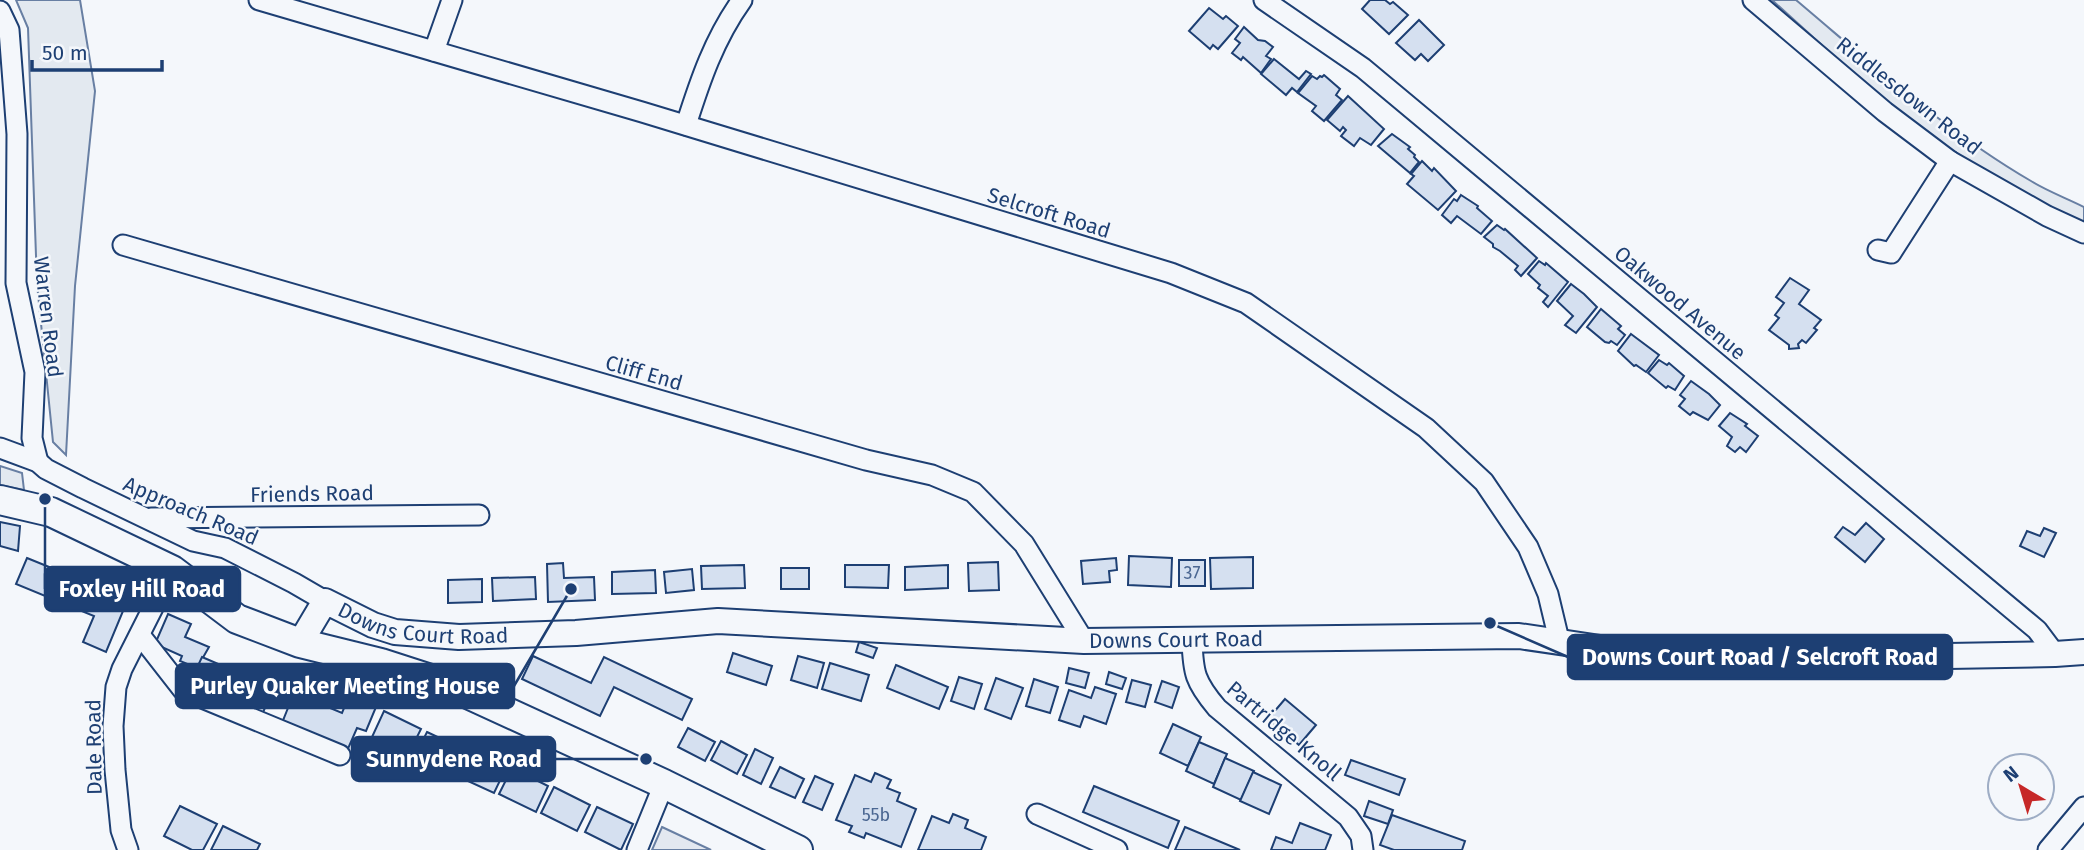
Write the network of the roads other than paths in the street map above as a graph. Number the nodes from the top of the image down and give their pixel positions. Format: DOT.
graph roads {
  1 [pos="258,0"];
  2 [pos="452,0"];
  3 [pos="742,0"];
  4 [pos="1264,0"];
  5 [pos="1762,3"];
  6 [pos="0,11"];
  7 [pos="434,51"];
  8 [pos="686,125"];
  9 [pos="1950,161"];
  10 [pos="2084,233"];
  11 [pos="123,246"];
  12 [pos="1891,252"];
  13 [pos="0,448"];
  14 [pos="38,462"];
  15 [pos="0,500"];
  16 [pos="479,515"];
  17 [pos="146,518"];
  18 [pos="172,570"];
  19 [pos="325,601"];
  20 [pos="140,635"];
  21 [pos="1192,640"];
  22 [pos="1559,640"];
  23 [pos="1084,641"];
  24 [pos="300,643"];
  25 [pos="2084,652"];
  26 [pos="2055,654"];
  27 [pos="340,755"];
  28 [pos="664,784"];
  29 [pos="2084,807"];
  30 [pos="1037,814"];
  31 [pos="128,850"];
  32 [pos="637,850"];
  33 [pos="798,850"];
  34 [pos="1117,850"];
  35 [pos="1363,850"];
  36 [pos="2048,850"];
  1 -- 7 [label="street, Selcroft Road"];
  2 -- 7 [label="street"];
  3 -- 8 [label="street"];
  4 -- 26 [label="street, Oakwood Avenue"];
  5 -- 9 [label="street, Riddlesdown Road"];
  6 -- 14 [label="street, Warren Road"];
  7 -- 8 [label="street, Selcroft Road"];
  8 -- 22 [label="street, Selcroft Road"];
  9 -- 10 [label="street, Riddlesdown Road"];
  9 -- 12 [label="street"];
  11 -- 23 [label="street, Cliff End"];
  13 -- 14 [label="street, Approach Road"];
  14 -- 17 [label="street, Approach Road"];
  15 -- 18 [label="highway"];
  16 -- 17 [label="street, Friends Road"];
  17 -- 19 [label="street, Approach Road"];
  18 -- 20 [label="street, Dale Road"];
  18 -- 24 [label="highway"];
  19 -- 23 [label="main road, Downs Court Road"];
  19 -- 24 [label="main road, Downs Court Road"];
  20 -- 27 [label="street"];
  20 -- 31 [label="street, Dale Road"];
  21 -- 22 [label="main road, Downs Court Road"];
  21 -- 23 [label="main road, Downs Court Road"];
  21 -- 35 [label="street, Partridge Knoll"];
  22 -- 26 [label="main road, Downs Court Road"];
  24 -- 28 [label="highway"];
  25 -- 26 [label="main road, Downs Court Road"];
  28 -- 32 [label="street"];
  28 -- 33 [label="highway"];
  29 -- 36 [label="street"];
  30 -- 34 [label="street"];
}
